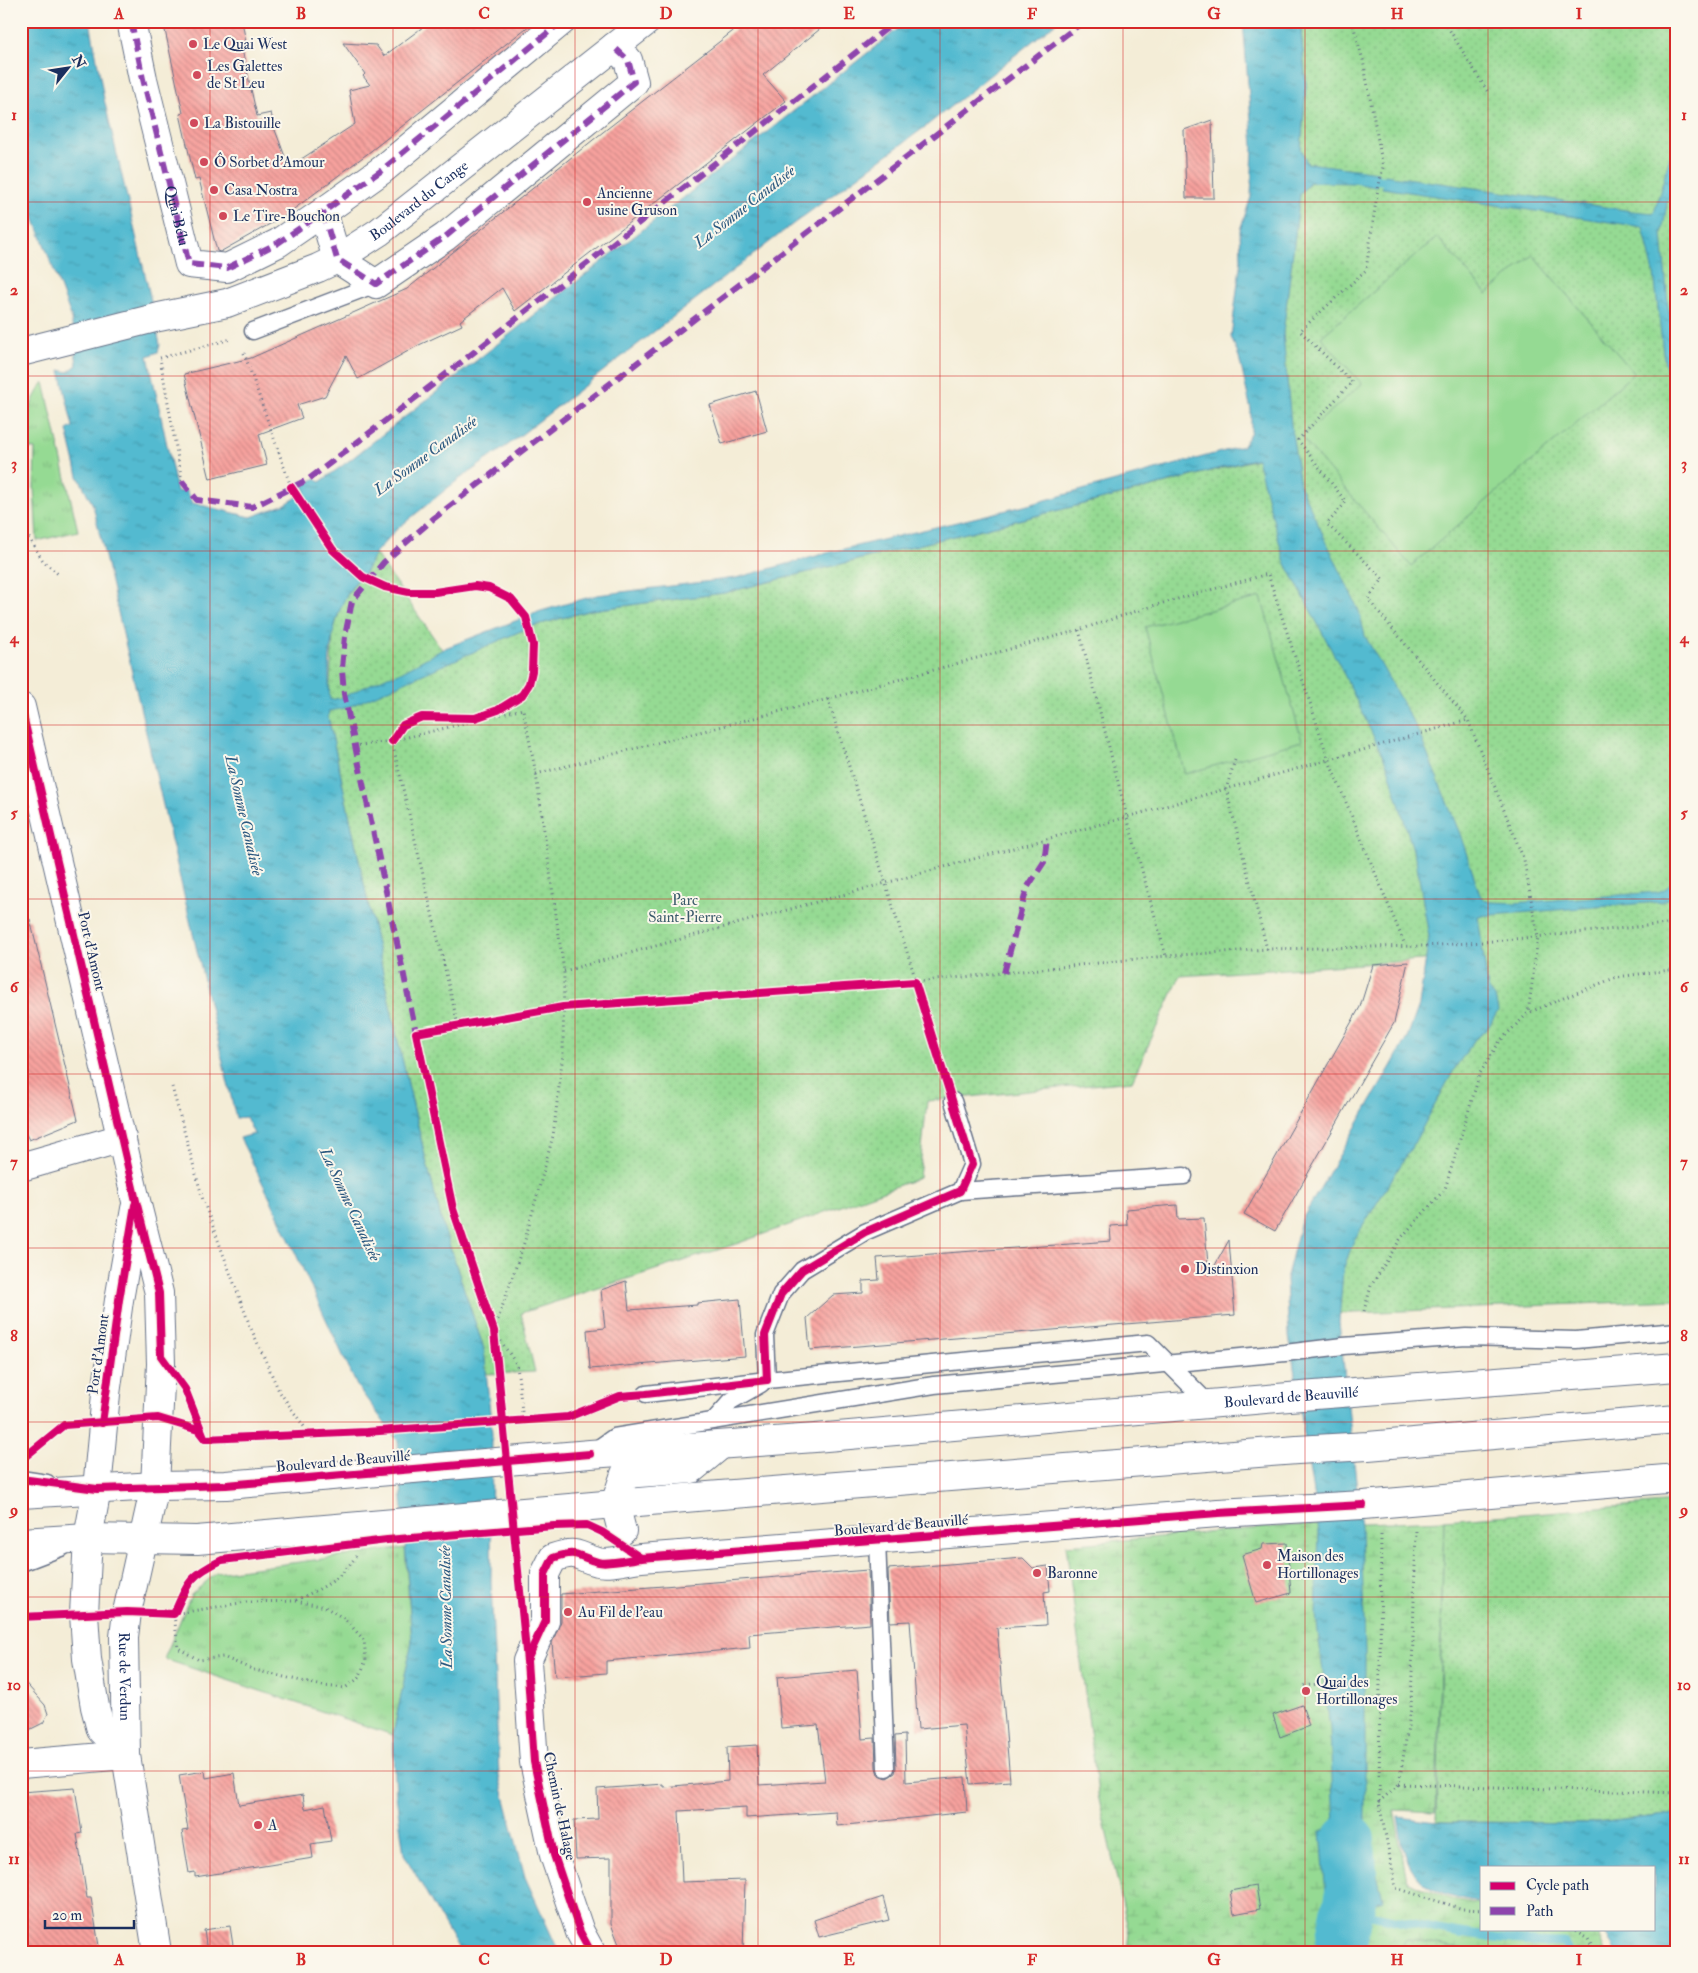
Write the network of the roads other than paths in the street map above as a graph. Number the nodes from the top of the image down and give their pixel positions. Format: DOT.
graph roads {
  1 [pos="131,21"];
  2 [pos="562,21"];
  3 [pos="647,21"];
  4 [pos="614,47"];
  5 [pos="323,212"];
  6 [pos="337,259"];
  7 [pos="376,284"];
  8 [pos="253,331"];
  9 [pos="21,352"];
  10 [pos="21,707"];
  11 [pos="953,1101"];
  12 [pos="122,1138"];
  13 [pos="21,1167"];
  14 [pos="1184,1176"];
  15 [pos="960,1191"];
  16 [pos="136,1200"];
  17 [pos="1677,1331"];
  18 [pos="1170,1363"];
  19 [pos="1677,1367"];
  20 [pos="768,1380"];
  21 [pos="646,1394"];
  22 [pos="1209,1404"];
  23 [pos="1677,1419"];
  24 [pos="717,1433"];
  25 [pos="1677,1478"];
  26 [pos="21,1479"];
  27 [pos="155,1486"];
  28 [pos="97,1489"];
  29 [pos="21,1494"];
  30 [pos="603,1505"];
  31 [pos="88,1538"];
  32 [pos="143,1539"];
  33 [pos="877,1540"];
  34 [pos="21,1542"];
  35 [pos="641,1558"];
  36 [pos="21,1563"];
  37 [pos="527,1661"];
  38 [pos="126,1755"];
  39 [pos="21,1764"];
  40 [pos="886,1768"];
  41 [pos="157,1952"];
  42 [pos="591,1952"];
  1 -- 5 [label="street, Quai Bélu"];
  2 -- 5 [label="street"];
  3 -- 4 [label="street, Boulevard du Cange"];
  4 -- 6 [label="street, Boulevard du Cange"];
  4 -- 7 [label="street"];
  5 -- 6 [label="street"];
  6 -- 7 [label="street"];
  6 -- 9 [label="street, Boulevard du Cange"];
  7 -- 8 [label="lane"];
  10 -- 12 [label="street, Port d'Amont"];
  11 -- 15 [label="lane"];
  12 -- 13 [label="street"];
  12 -- 16 [label="street, Port d'Amont"];
  14 -- 15 [label="lane"];
  15 -- 20 [label="lane"];
  16 -- 27 [label="street, Port d'Amont"];
  16 -- 28 [label="street, Port d'Amont"];
  17 -- 18 [label="lane"];
  18 -- 20 [label="lane"];
  18 -- 22 [label="lane"];
  18 -- 24 [label="lane"];
  19 -- 22 [label="street, Boulevard de Beauvillé"];
  20 -- 21 [label="lane"];
  20 -- 24 [label="lane"];
  22 -- 24 [label="street, Boulevard de Beauvillé"];
  23 -- 30 [label="street"];
  24 -- 27 [label="street, Boulevard de Beauvillé"];
  24 -- 30 [label="street"];
  25 -- 33 [label="street, Boulevard de Beauvillé"];
  26 -- 28 [label="lane"];
  27 -- 28 [label="street, Boulevard de Beauvillé"];
  27 -- 32 [label="street, Port d'Amont"];
  28 -- 29 [label="street, Boulevard de Beauvillé"];
  28 -- 31 [label="street, Port d'Amont"];
  30 -- 32 [label="street"];
  30 -- 35 [label="street"];
  31 -- 32 [label="street"];
  31 -- 34 [label="street"];
  31 -- 36 [label="lane"];
  31 -- 38 [label="street, Rue de Verdun"];
  32 -- 38 [label="street, Rue de Verdun"];
  33 -- 35 [label="street, Boulevard de Beauvillé"];
  33 -- 40 [label="lane"];
  35 -- 37 [label="street, Boulevard de Beauvillé"];
  37 -- 42 [label="street, Chemin de Halage"];
  38 -- 39 [label="street"];
  38 -- 41 [label="street, Rue de Verdun"];
}
